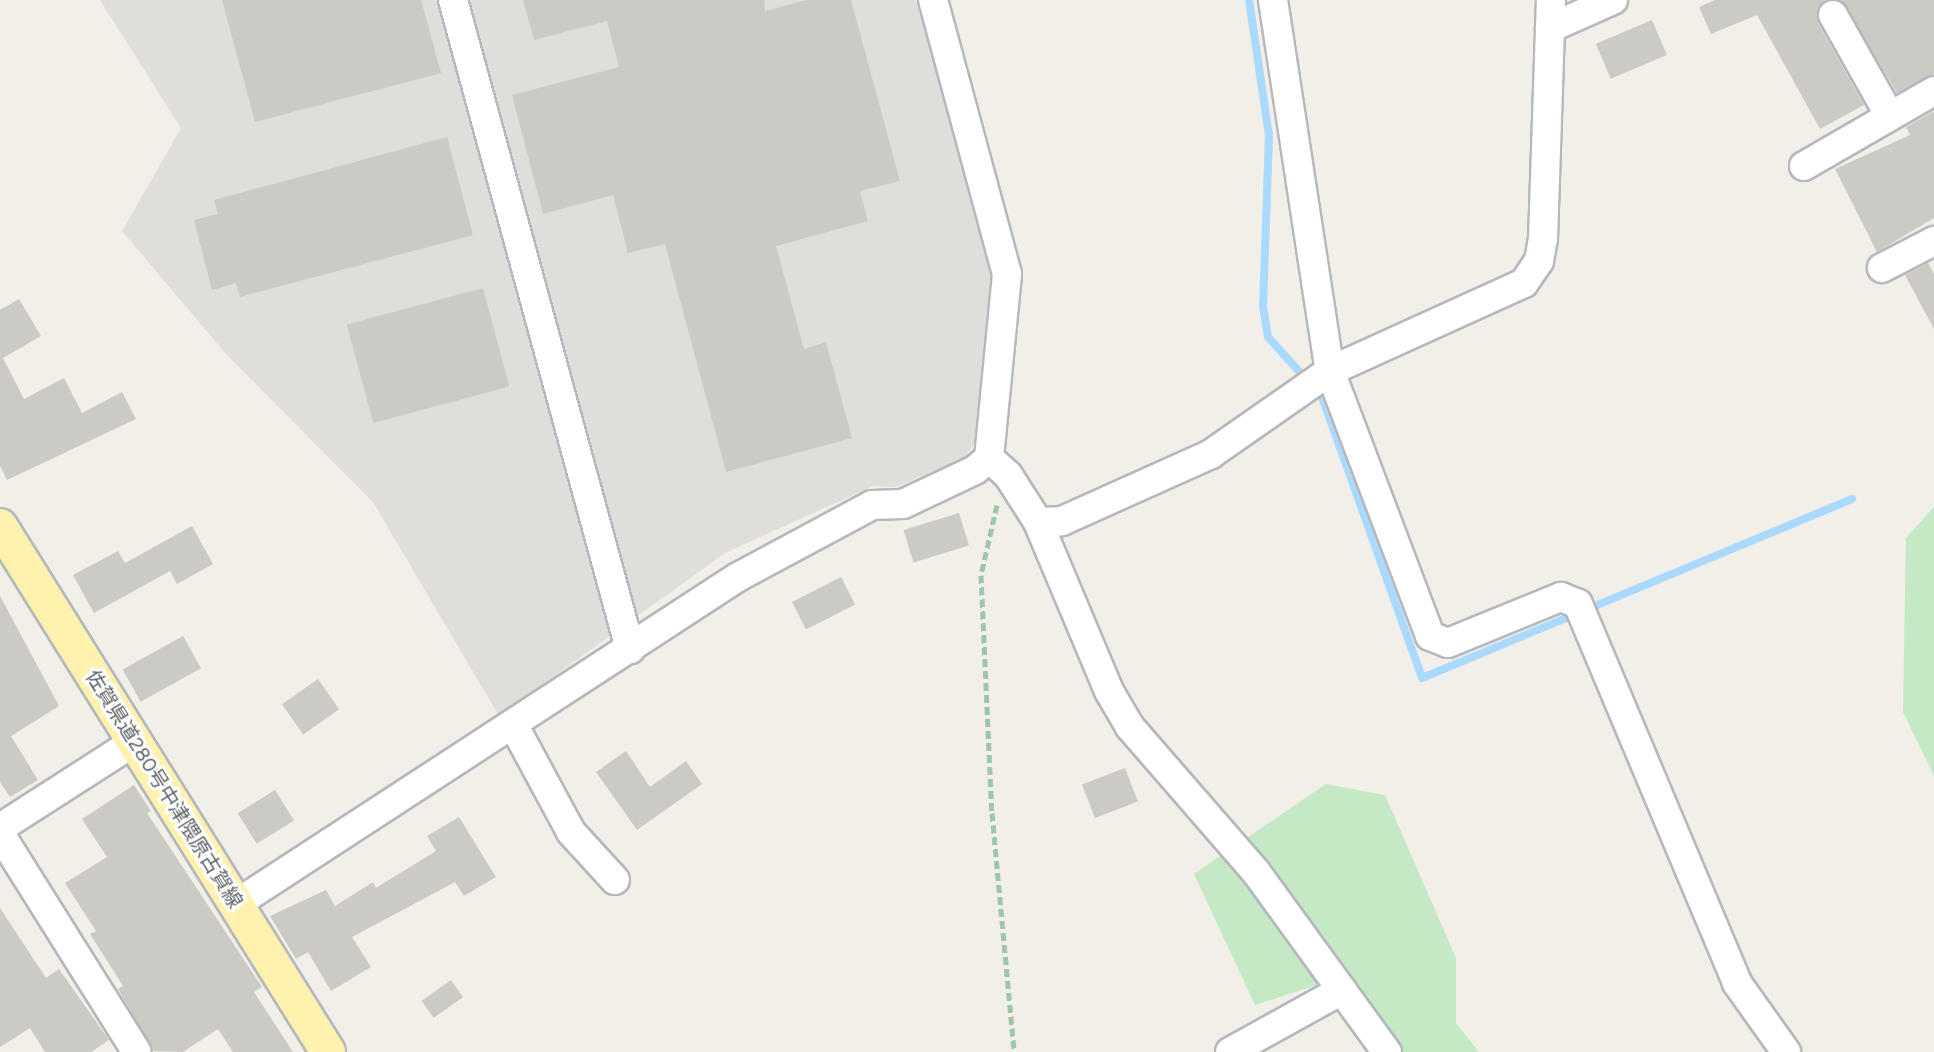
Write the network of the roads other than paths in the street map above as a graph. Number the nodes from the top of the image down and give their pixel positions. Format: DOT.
graph roads {
  1 [pos="453,0"];
  2 [pos="933,0"];
  3 [pos="1273,0"];
  4 [pos="1613,0"];
  5 [pos="1550,14"];
  6 [pos="1833,15"];
  7 [pos="1934,91"];
  8 [pos="1890,116"];
  9 [pos="1804,166"];
  10 [pos="1934,241"];
  11 [pos="1882,268"];
  12 [pos="1330,371"];
  13 [pos="989,458"];
  14 [pos="1038,522"];
  15 [pos="0,526"];
  16 [pos="630,649"];
  17 [pos="514,726"];
  18 [pos="134,742"];
  19 [pos="0,828"];
  20 [pos="0,834"];
  21 [pos="615,880"];
  22 [pos="236,904"];
  23 [pos="1342,990"];
  24 [pos="137,1052"];
  25 [pos="328,1052"];
  26 [pos="1230,1052"];
  27 [pos="1387,1052"];
  28 [pos="1786,1052"];
  1 -- 16 [label="street"];
  2 -- 13 [label="street"];
  3 -- 12 [label="street"];
  4 -- 5 [label="street"];
  5 -- 12 [label="street"];
  6 -- 8 [label="street"];
  7 -- 8 [label="street"];
  8 -- 9 [label="street"];
  10 -- 11 [label="street"];
  12 -- 14 [label="street"];
  12 -- 28 [label="street"];
  13 -- 14 [label="street"];
  13 -- 16 [label="street"];
  14 -- 23 [label="street"];
  15 -- 18 [label="main road, 佐賀県道280号中津隈原古賀線"];
  16 -- 17 [label="street"];
  17 -- 21 [label="street"];
  17 -- 22 [label="street"];
  18 -- 19 [label="street"];
  18 -- 22 [label="main road, 佐賀県道280号中津隈原古賀線"];
  20 -- 24 [label="street"];
  22 -- 25 [label="main road, 佐賀県道280号中津隈原古賀線"];
  23 -- 26 [label="street"];
  23 -- 27 [label="street"];
}
